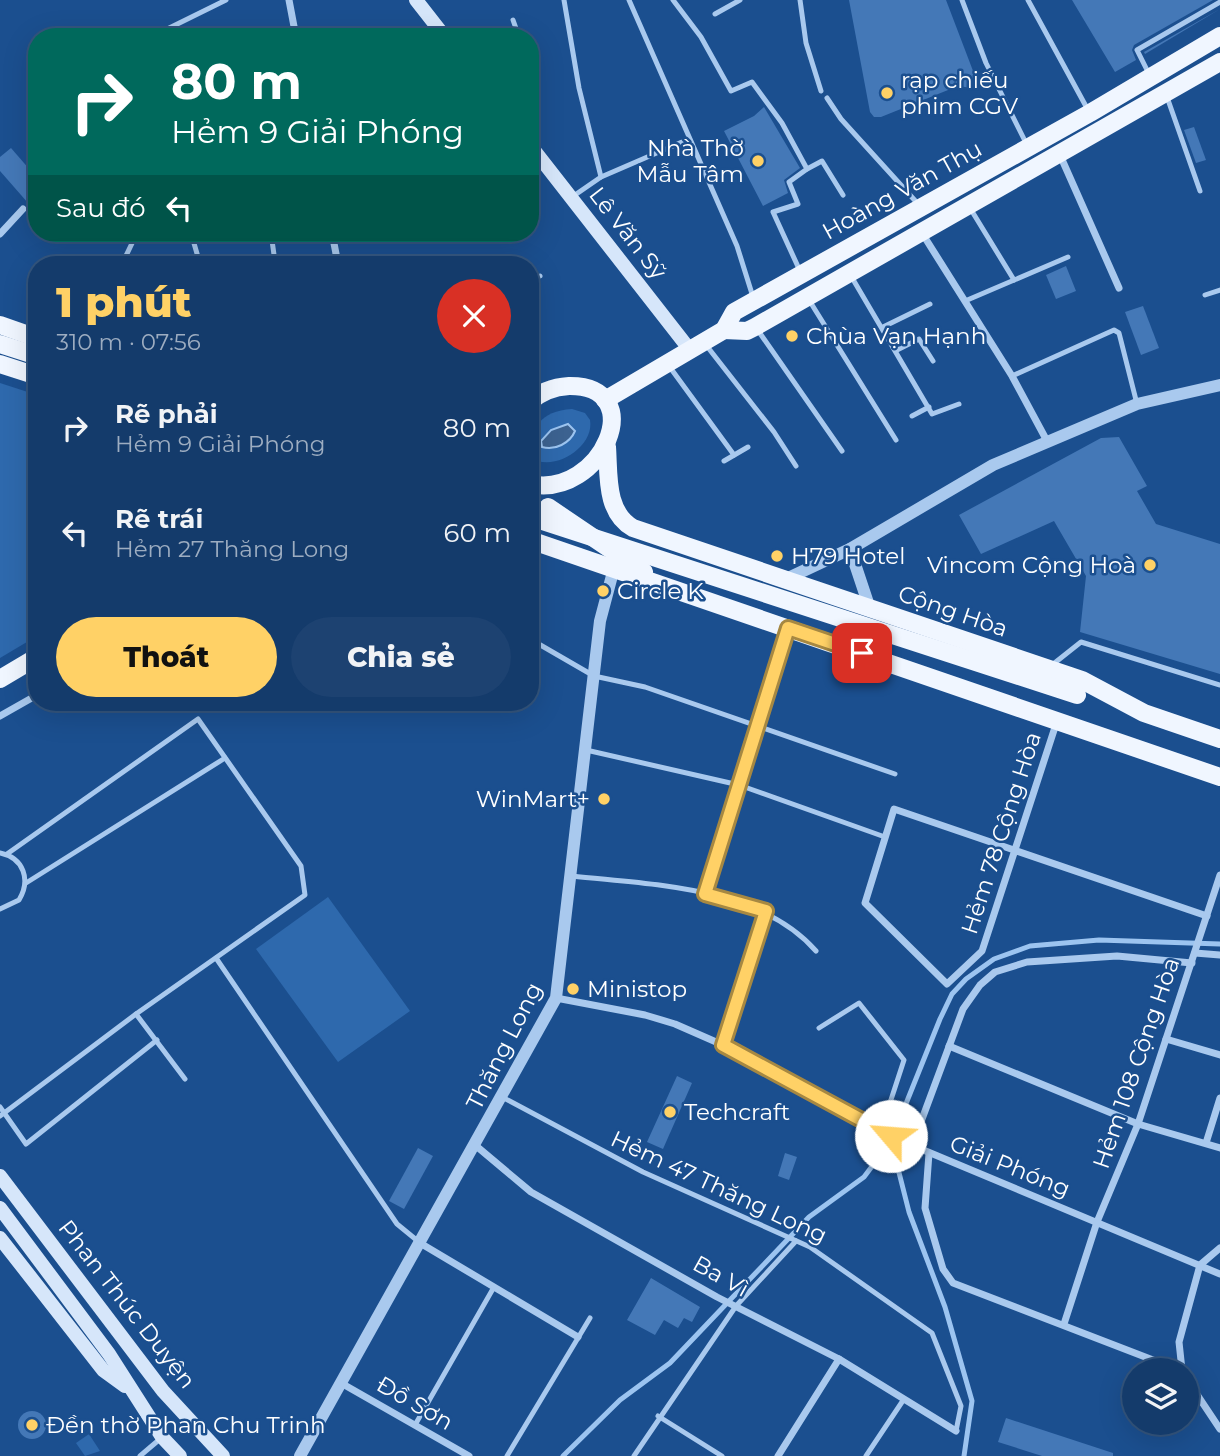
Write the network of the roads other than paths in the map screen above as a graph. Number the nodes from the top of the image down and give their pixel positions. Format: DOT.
graph roads {
  1 [pos="226,0"];
  2 [pos="289,0"];
  3 [pos="416,0"];
  4 [pos="564,0"];
  5 [pos="629,0"];
  6 [pos="673,0"];
  7 [pos="740,0"];
  8 [pos="800,0"];
  9 [pos="962,0"];
  10 [pos="1028,0"];
  11 [pos="1220,2"];
  12 [pos="715,14"];
  13 [pos="513,20"];
  14 [pos="169,28"];
  15 [pos="294,28"];
  16 [pos="438,28"];
  17 [pos="516,28"];
  18 [pos="1220,36"];
  19 [pos="1220,62"];
  20 [pos="1150,77"];
  21 [pos="821,91"];
  22 [pos="1166,94"];
  23 [pos="827,98"];
  24 [pos="1090,113"];
  25 [pos="689,139"];
  26 [pos="1028,147"];
  27 [pos="1060,154"];
  28 [pos="539,156"];
  29 [pos="807,169"];
  30 [pos="601,177"];
  31 [pos="1199,191"];
  32 [pos="842,195"];
  33 [pos="572,197"];
  34 [pos="969,205"];
  35 [pos="921,207"];
  36 [pos="23,209"];
  37 [pos="921,232"];
  38 [pos="0,234"];
  39 [pos="1068,257"];
  40 [pos="849,273"];
  41 [pos="802,274"];
  42 [pos="1014,280"];
  43 [pos="1119,288"];
  44 [pos="1220,290"];
  45 [pos="1205,295"];
  46 [pos="807,297"];
  47 [pos="754,300"];
  48 [pos="965,301"];
  49 [pos="930,304"];
  50 [pos="0,326"];
  51 [pos="755,327"];
  52 [pos="883,327"];
  53 [pos="724,330"];
  54 [pos="28,335"];
  55 [pos="0,344"];
  56 [pos="697,346"];
  57 [pos="897,350"];
  58 [pos="28,353"];
  59 [pos="933,361"];
  60 [pos="0,364"];
  61 [pos="667,364"];
  62 [pos="28,373"];
  63 [pos="1012,376"];
  64 [pos="1220,385"];
  65 [pos="539,395"];
  66 [pos="605,400"];
  67 [pos="959,404"];
  68 [pos="1137,404"];
  69 [pos="929,407"];
  70 [pos="912,416"];
  71 [pos="896,440"];
  72 [pos="1047,441"];
  73 [pos="607,447"];
  74 [pos="748,447"];
  75 [pos="842,451"];
  76 [pos="734,455"];
  77 [pos="724,461"];
  78 [pos="796,466"];
  79 [pos="539,484"];
  80 [pos="539,491"];
  81 [pos="548,507"];
  82 [pos="539,520"];
  83 [pos="539,543"];
  84 [pos="850,549"];
  85 [pos="569,553"];
  86 [pos="614,568"];
  87 [pos="784,580"];
  88 [pos="665,586"];
  89 [pos="870,609"];
  90 [pos="788,628"];
  91 [pos="539,644"];
  92 [pos="28,662"];
  93 [pos="1048,668"];
  94 [pos="594,676"];
  95 [pos="0,679"];
  96 [pos="1220,685"];
  97 [pos="28,700"];
  98 [pos="1144,713"];
  99 [pos="0,716"];
  100 [pos="1057,721"];
  101 [pos="758,725"];
  102 [pos="1220,739"];
  103 [pos="586,750"];
  104 [pos="225,758"];
  105 [pos="895,774"];
  106 [pos="1220,777"];
  107 [pos="739,785"];
  108 [pos="885,837"];
  109 [pos="1015,852"];
  110 [pos="3,853"];
  111 [pos="1220,875"];
  112 [pos="572,876"];
  113 [pos="26,883"];
  114 [pos="705,894"];
  115 [pos="1,909"];
  116 [pos="766,911"];
  117 [pos="1207,916"];
  118 [pos="816,951"];
  119 [pos="1195,953"];
  120 [pos="1220,955"];
  121 [pos="216,958"];
  122 [pos="1192,962"];
  123 [pos="556,998"];
  124 [pos="136,1014"];
  125 [pos="819,1028"];
  126 [pos="1166,1039"];
  127 [pos="157,1040"];
  128 [pos="723,1045"];
  129 [pos="949,1046"];
  130 [pos="1220,1055"];
  131 [pos="185,1079"];
  132 [pos="502,1097"];
  133 [pos="1220,1098"];
  134 [pos="1,1112"];
  135 [pos="1138,1124"];
  136 [pos="873,1127"];
  137 [pos="1206,1143"];
  138 [pos="475,1145"];
  139 [pos="910,1145"];
  140 [pos="1220,1148"];
  141 [pos="929,1153"];
  142 [pos="0,1176"];
  143 [pos="0,1208"];
  144 [pos="1097,1222"];
  145 [pos="0,1238"];
  146 [pos="796,1241"];
  147 [pos="420,1243"];
  148 [pos="1220,1248"];
  149 [pos="1200,1265"];
  150 [pos="1220,1274"];
  151 [pos="494,1287"];
  152 [pos="736,1306"];
  153 [pos="590,1318"];
  154 [pos="1064,1324"];
  155 [pos="578,1338"];
  156 [pos="1150,1358"];
  157 [pos="1180,1358"];
  158 [pos="839,1359"];
  159 [pos="341,1383"];
  160 [pos="135,1394"];
  161 [pos="1199,1398"];
  162 [pos="904,1399"];
  163 [pos="658,1416"];
  164 [pos="415,1425"];
  165 [pos="1220,1429"];
  166 [pos="956,1431"];
  167 [pos="162,1437"];
  168 [pos="140,1456"];
  169 [pos="180,1456"];
  170 [pos="223,1456"];
  171 [pos="300,1456"];
  172 [pos="469,1456"];
  173 [pos="507,1456"];
  174 [pos="634,1456"];
  175 [pos="722,1456"];
  176 [pos="778,1456"];
  177 [pos="866,1456"];
  1 -- 14 [label="lane"];
  2 -- 15 [label="street"];
  3 -- 16 [label="main road"];
  4 -- 30 [label="lane"];
  5 -- 25 [label="lane"];
  6 -- 29 [label="lane"];
  7 -- 12 [label="lane"];
  8 -- 21 [label="lane"];
  9 -- 26 [label="lane"];
  10 -- 24 [label="lane"];
  11 -- 20 [label="lane"];
  13 -- 17 [label="lane"];
  18 -- 20 [label="main road, Hoàng Văn Thụ"];
  19 -- 22 [label="main road, Hoàng Văn Thụ"];
  20 -- 24 [label="main road, Hoàng Văn Thụ"];
  22 -- 27 [label="main road, Hoàng Văn Thụ"];
  22 -- 31 [label="lane"];
  23 -- 35 [label="lane"];
  24 -- 26 [label="main road, Hoàng Văn Thụ"];
  25 -- 30 [label="lane"];
  25 -- 47 [label="lane"];
  26 -- 35 [label="main road, Hoàng Văn Thụ"];
  27 -- 34 [label="main road, Hoàng Văn Thụ"];
  27 -- 43 [label="street"];
  28 -- 33 [label="main road, Lê Văn Sỹ"];
  29 -- 32 [label="lane"];
  29 -- 41 [label="lane"];
  30 -- 33 [label="lane"];
  33 -- 56 [label="main road, Lê Văn Sỹ"];
  34 -- 37 [label="main road, Hoàng Văn Thụ"];
  34 -- 42 [label="lane"];
  35 -- 41 [label="main road, Hoàng Văn Thụ"];
  36 -- 38 [label="street"];
  37 -- 40 [label="main road, Hoàng Văn Thụ"];
  37 -- 48 [label="street"];
  39 -- 42 [label="lane"];
  40 -- 46 [label="main road, Hoàng Văn Thụ"];
  40 -- 52 [label="lane"];
  41 -- 47 [label="main road, Hoàng Văn Thụ"];
  42 -- 48 [label="lane"];
  44 -- 45 [label="lane"];
  46 -- 51 [label="main road, Hoàng Văn Thụ"];
  46 -- 71 [label="lane"];
  47 -- 53 [label="main road, Hoàng Văn Thụ"];
  48 -- 63 [label="street"];
  49 -- 52 [label="lane"];
  50 -- 54 [label="main road"];
  51 -- 53 [label="main road, Hoàng Văn Thụ"];
  51 -- 75 [label="lane"];
  52 -- 57 [label="lane"];
  53 -- 56 [label="main road, Hoàng Văn Thụ"];
  55 -- 58 [label="main road"];
  56 -- 61 [label="main road, Hoàng Văn Thụ"];
  56 -- 78 [label="lane"];
  57 -- 59 [label="lane"];
  57 -- 69 [label="lane"];
  60 -- 62 [label="main road"];
  61 -- 66 [label="main road, Hoàng Văn Thụ"];
  61 -- 76 [label="lane"];
  63 -- 68 [label="lane"];
  63 -- 72 [label="street"];
  64 -- 68 [label="street"];
  65 -- 66 [label="main road"];
  66 -- 73 [label="main road, Cộng Hòa"];
  67 -- 69 [label="lane"];
  68 -- 72 [label="street"];
  69 -- 70 [label="lane"];
  72 -- 84 [label="street"];
  73 -- 79 [label="main road"];
  73 -- 87 [label="main road, Cộng Hòa"];
  74 -- 76 [label="lane"];
  76 -- 77 [label="lane"];
  80 -- 81 [label="main road"];
  81 -- 85 [label="main road"];
  81 -- 88 [label="main road"];
  82 -- 98 [label="main road, bridge"];
  83 -- 85 [label="main road"];
  84 -- 87 [label="street"];
  84 -- 89 [label="street"];
  85 -- 86 [label="main road"];
  86 -- 88 [label="main road"];
  86 -- 94 [label="street, Thăng Long"];
  87 -- 89 [label="main road, Cộng Hòa"];
  88 -- 90 [label="main road"];
  89 -- 93 [label="main road, Cộng Hòa"];
  90 -- 100 [label="main road"];
  90 -- 101 [label="lane"];
  91 -- 94 [label="lane"];
  92 -- 95 [label="main road"];
  93 -- 96 [label="lane"];
  93 -- 98 [label="main road, Cộng Hòa"];
  94 -- 101 [label="lane"];
  94 -- 103 [label="street, Thăng Long"];
  97 -- 99 [label="street"];
  98 -- 102 [label="main road, Cộng Hòa"];
  100 -- 106 [label="main road"];
  100 -- 109 [label="street, Hẻm 78 Cộng Hòa"];
  101 -- 105 [label="lane"];
  101 -- 107 [label="lane"];
  103 -- 107 [label="lane"];
  103 -- 112 [label="street, Thăng Long"];
  104 -- 110 [label="lane"];
  104 -- 113 [label="lane"];
  104 -- 121 [label="lane"];
  107 -- 108 [label="lane"];
  107 -- 114 [label="lane"];
  108 -- 109 [label="street"];
  108 -- 109 [label="street, Hẻm 78 Cộng Hòa"];
  109 -- 117 [label="street"];
  110 -- 113 [label="lane"];
  111 -- 117 [label="street, Hẻm 108 Cộng Hòa"];
  112 -- 114 [label="lane"];
  112 -- 123 [label="street, Thăng Long"];
  113 -- 115 [label="lane"];
  114 -- 116 [label="lane"];
  116 -- 118 [label="lane"];
  116 -- 128 [label="lane"];
  117 -- 119 [label="street, Hẻm 108 Cộng Hòa"];
  119 -- 120 [label="street"];
  119 -- 122 [label="street, Hẻm 108 Cộng Hòa"];
  121 -- 124 [label="lane"];
  121 -- 147 [label="lane"];
  122 -- 126 [label="street, Hẻm 108 Cộng Hòa"];
  122 -- 129 [label="street"];
  123 -- 128 [label="street, Giải Phóng"];
  123 -- 132 [label="street, Thăng Long"];
  124 -- 127 [label="lane"];
  124 -- 134 [label="lane"];
  125 -- 136 [label="lane"];
  126 -- 130 [label="street"];
  126 -- 135 [label="street, Hẻm 108 Cộng Hòa"];
  127 -- 131 [label="lane"];
  127 -- 134 [label="lane"];
  128 -- 136 [label="street, Giải Phóng"];
  129 -- 135 [label="street"];
  129 -- 139 [label="street"];
  132 -- 138 [label="street, Thăng Long"];
  132 -- 146 [label="lane, Hẻm 47 Thăng Long"];
  133 -- 137 [label="street"];
  135 -- 137 [label="street"];
  135 -- 144 [label="street, Hẻm 108 Cộng Hòa"];
  136 -- 139 [label="street, Giải Phóng"];
  137 -- 140 [label="street"];
  138 -- 147 [label="street, Thăng Long"];
  138 -- 152 [label="street, Ba Vì"];
  139 -- 141 [label="street, Giải Phóng"];
  141 -- 144 [label="street, Giải Phóng"];
  141 -- 154 [label="street"];
  142 -- 170 [label="main road, Phan Thúc Duyện"];
  143 -- 160 [label="main road"];
  144 -- 149 [label="street, Giải Phóng"];
  144 -- 154 [label="street, Hẻm 108 Cộng Hòa"];
  145 -- 160 [label="main road"];
  146 -- 152 [label="lane"];
  146 -- 166 [label="lane, Hẻm 47 Thăng Long"];
  147 -- 151 [label="street"];
  147 -- 159 [label="street, Thăng Long"];
  148 -- 149 [label="street"];
  149 -- 150 [label="street, Giải Phóng"];
  149 -- 157 [label="street"];
  151 -- 155 [label="street"];
  151 -- 164 [label="lane"];
  152 -- 158 [label="street, Ba Vì"];
  152 -- 163 [label="lane"];
  153 -- 155 [label="lane"];
  154 -- 156 [label="street"];
  155 -- 173 [label="lane"];
  158 -- 162 [label="street, Ba Vì"];
  158 -- 176 [label="street"];
  159 -- 164 [label="street, Đồ Sơn"];
  159 -- 171 [label="street, Thăng Long"];
  160 -- 167 [label="main road"];
  161 -- 165 [label="street"];
  162 -- 166 [label="street, Ba Vì"];
  162 -- 177 [label="lane"];
  163 -- 174 [label="lane"];
  163 -- 175 [label="lane"];
  164 -- 172 [label="street, Đồ Sơn"];
  167 -- 168 [label="lane"];
  167 -- 169 [label="main road"];
}
